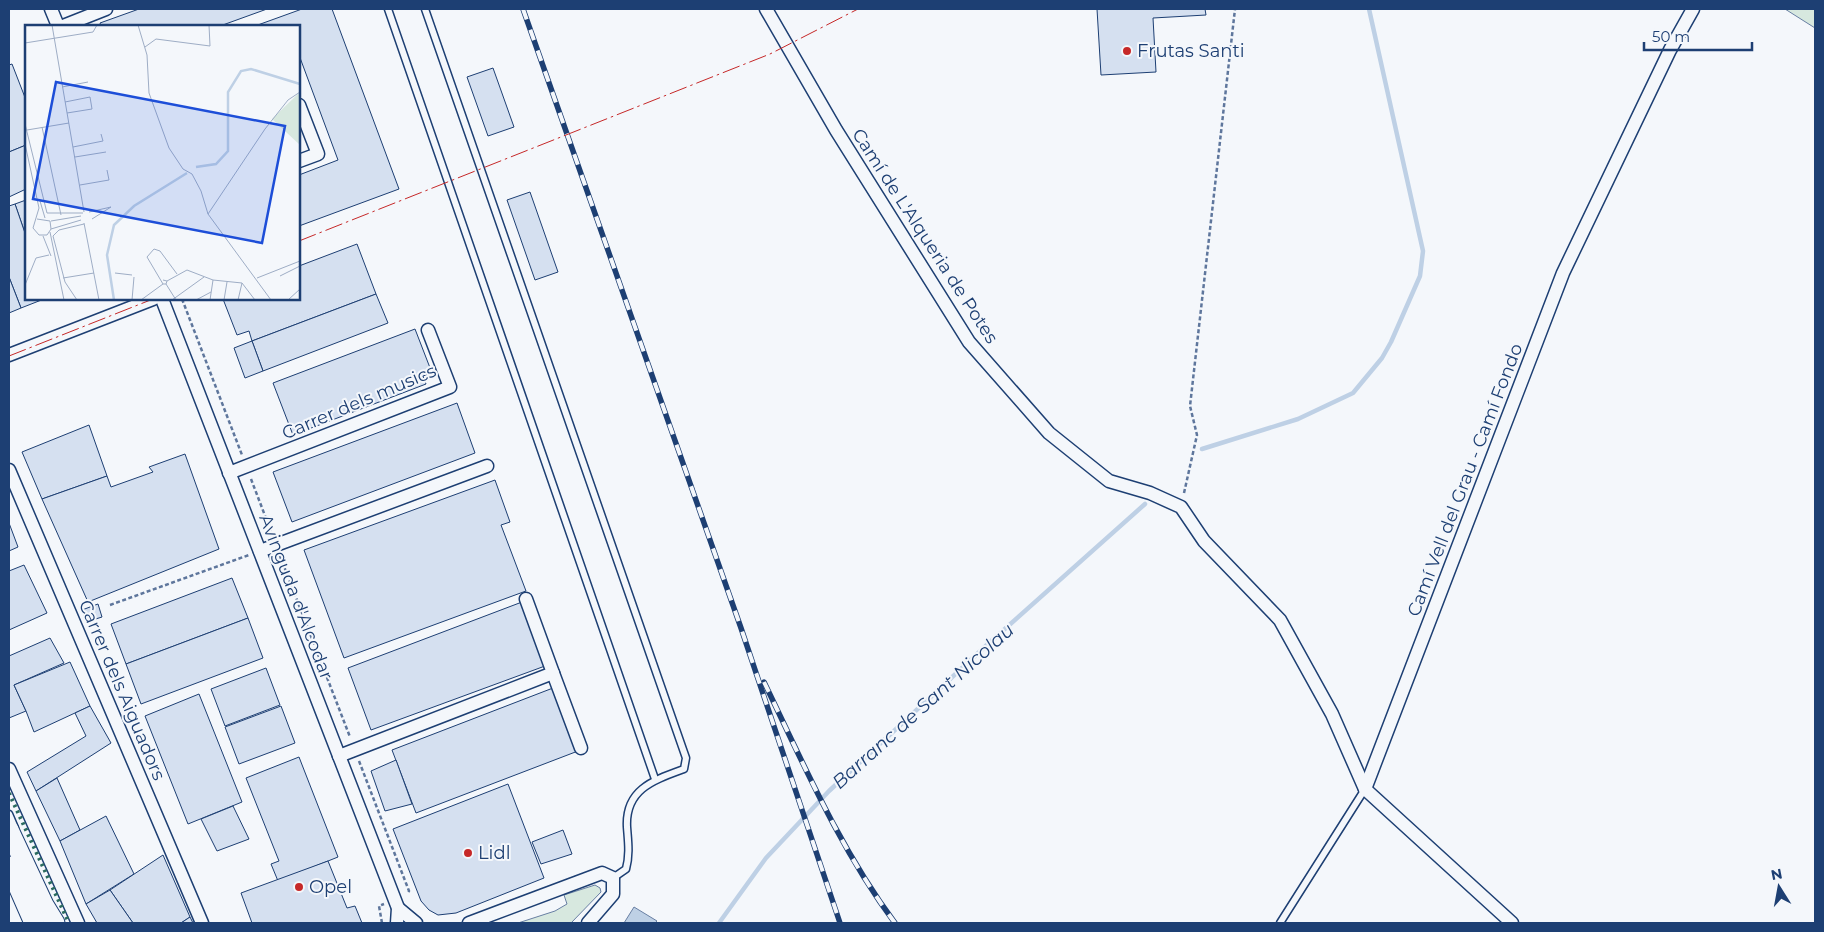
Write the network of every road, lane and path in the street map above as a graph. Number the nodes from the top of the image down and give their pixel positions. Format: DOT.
graph roads {
  1 [pos="51,9"];
  2 [pos="106,9"];
  3 [pos="388,9"];
  4 [pos="425,9"];
  5 [pos="766,9"];
  6 [pos="1235,9"];
  7 [pos="1693,9"];
  8 [pos="58,25"];
  9 [pos="66,25"];
  10 [pos="300,108"];
  11 [pos="300,161"];
  12 [pos="150,300"];
  13 [pos="162,300"];
  14 [pos="182,300"];
  15 [pos="428,330"];
  16 [pos="9,355"];
  17 [pos="246,466"];
  18 [pos="487,466"];
  19 [pos="9,470"];
  20 [pos="230,473"];
  21 [pos="1181,507"];
  22 [pos="276,545"];
  23 [pos="260,551"];
  24 [pos="526,599"];
  25 [pos="110,605"];
  26 [pos="553,673"];
  27 [pos="581,748"];
  28 [pos="354,750"];
  29 [pos="339,756"];
  30 [pos="9,770"];
  31 [pos="655,779"];
  32 [pos="1364,789"];
  33 [pos="9,814"];
  34 [pos="9,830"];
  35 [pos="9,866"];
  36 [pos="613,878"];
  37 [pos="396,904"];
  38 [pos="34,923"];
  39 [pos="55,923"];
  40 [pos="78,923"];
  41 [pos="202,923"];
  42 [pos="382,923"];
  43 [pos="389,923"];
  44 [pos="397,923"];
  45 [pos="416,923"];
  46 [pos="469,923"];
  47 [pos="588,923"];
  48 [pos="1280,923"];
  49 [pos="1512,923"];
  1 -- 8 [label="street"];
  2 -- 9 [label="street"];
  3 -- 31 [label="lane"];
  4 -- 31 [label="lane"];
  5 -- 21 [label="street, Camí de L'Alqueria de Potes"];
  6 -- 21 [label="path"];
  7 -- 32 [label="street, Camí Vell del Grau - Camí Fondo"];
  10 -- 11 [label="street"];
  12 -- 16 [label="street"];
  13 -- 20 [label="street, Avinguda d'Alcodar"];
  14 -- 17 [label="path"];
  15 -- 17 [label="street, Carrer dels musics"];
  17 -- 20 [label="street, Carrer dels musics"];
  17 -- 22 [label="path"];
  18 -- 22 [label="street"];
  19 -- 41 [label="street, Carrer dels Aiguadors"];
  20 -- 23 [label="street, Avinguda d'Alcodar"];
  21 -- 32 [label="street"];
  22 -- 23 [label="street"];
  22 -- 28 [label="path"];
  23 -- 25 [label="path"];
  23 -- 29 [label="street, Avinguda d'Alcodar"];
  24 -- 26 [label="street"];
  26 -- 27 [label="street"];
  26 -- 28 [label="street"];
  28 -- 29 [label="street"];
  28 -- 37 [label="path"];
  29 -- 37 [label="street, Avinguda d'Alcodar"];
  30 -- 40 [label="street"];
  31 -- 36 [label="lane"];
  32 -- 48 [label="lane"];
  32 -- 49 [label="street"];
  33 -- 39 [label="lane"];
  34 -- 39 [label="main road"];
  35 -- 38 [label="main road"];
  36 -- 46 [label="street"];
  36 -- 47 [label="street"];
  37 -- 42 [label="path"];
  37 -- 43 [label="street"];
  37 -- 44 [label="street, Avinguda d'Alcodar"];
  37 -- 45 [label="street, Avinguda d'Alcodar"];
}
